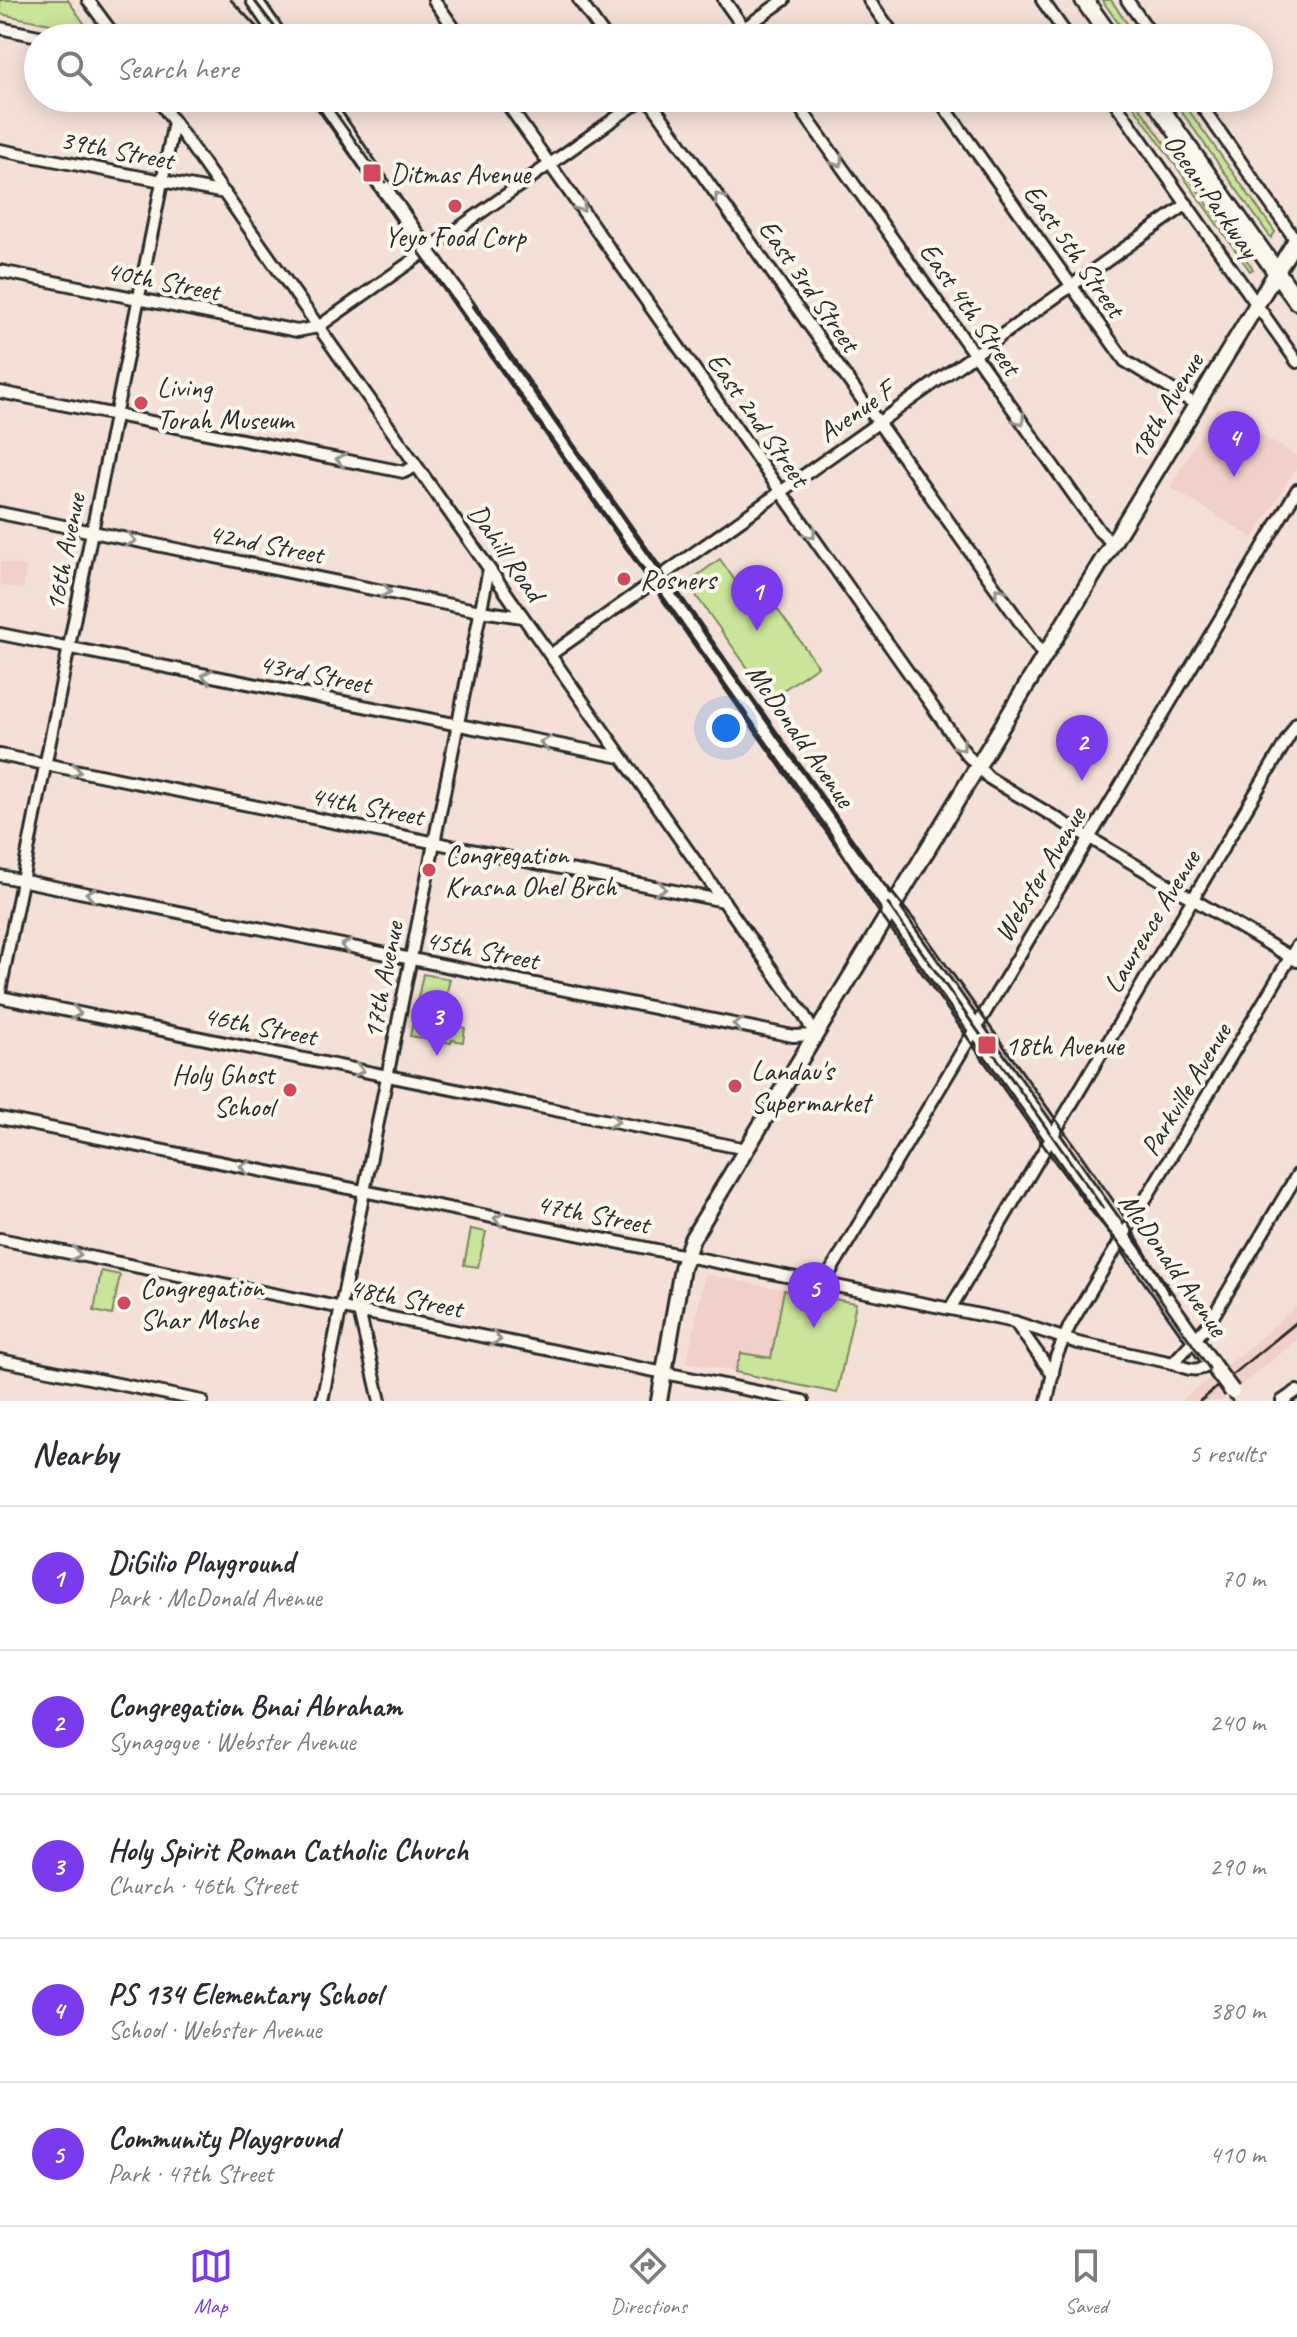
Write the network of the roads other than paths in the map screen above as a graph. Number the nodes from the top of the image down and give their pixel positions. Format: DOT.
graph roads {
  1 [pos="88,0"];
  2 [pos="254,0"];
  3 [pos="434,0"];
  4 [pos="579,0"];
  5 [pos="724,0"];
  6 [pos="784,0"];
  7 [pos="869,0"];
  8 [pos="1042,0"];
  9 [pos="1084,0"];
  10 [pos="1127,0"];
  11 [pos="106,24"];
  12 [pos="270,24"];
  13 [pos="451,24"];
  14 [pos="596,24"];
  15 [pos="741,24"];
  16 [pos="750,24"];
  17 [pos="886,24"];
  18 [pos="1059,24"];
  19 [pos="1101,24"];
  20 [pos="1144,24"];
  21 [pos="0,28"];
  22 [pos="24,33"];
  23 [pos="167,112"];
  24 [pos="332,112"];
  25 [pos="513,112"];
  26 [pos="626,112"];
  27 [pos="656,112"];
  28 [pos="803,112"];
  29 [pos="948,112"];
  30 [pos="1122,112"];
  31 [pos="1163,112"];
  32 [pos="1206,112"];
  33 [pos="174,122"];
  34 [pos="0,150"];
  35 [pos="550,165"];
  36 [pos="163,183"];
  37 [pos="225,193"];
  38 [pos="1187,204"];
  39 [pos="1297,240"];
  40 [pos="427,251"];
  41 [pos="0,271"];
  42 [pos="1276,273"];
  43 [pos="1072,287"];
  44 [pos="140,299"];
  45 [pos="1297,301"];
  46 [pos="1257,305"];
  47 [pos="318,327"];
  48 [pos="975,356"];
  49 [pos="1297,362"];
  50 [pos="0,392"];
  51 [pos="1197,405"];
  52 [pos="116,416"];
  53 [pos="878,424"];
  54 [pos="416,466"];
  55 [pos="1297,490"];
  56 [pos="781,492"];
  57 [pos="0,513"];
  58 [pos="93,532"];
  59 [pos="1113,543"];
  60 [pos="489,569"];
  61 [pos="659,577"];
  62 [pos="480,611"];
  63 [pos="523,617"];
  64 [pos="0,634"];
  65 [pos="69,648"];
  66 [pos="550,655"];
  67 [pos="1044,656"];
  68 [pos="1297,723"];
  69 [pos="458,727"];
  70 [pos="0,755"];
  71 [pos="621,757"];
  72 [pos="46,764"];
  73 [pos="978,766"];
  74 [pos="1089,837"];
  75 [pos="434,843"];
  76 [pos="0,876"];
  77 [pos="22,880"];
  78 [pos="1193,899"];
  79 [pos="724,901"];
  80 [pos="891,910"];
  81 [pos="1297,946"];
  82 [pos="411,959"];
  83 [pos="1294,959"];
  84 [pos="0,991"];
  85 [pos="0,997"];
  86 [pos="974,1028"];
  87 [pos="815,1035"];
  88 [pos="387,1076"];
  89 [pos="0,1118"];
  90 [pos="1051,1137"];
  91 [pos="746,1149"];
  92 [pos="1297,1175"];
  93 [pos="364,1192"];
  94 [pos="1124,1237"];
  95 [pos="0,1239"];
  96 [pos="686,1256"];
  97 [pos="823,1284"];
  98 [pos="341,1308"];
  99 [pos="950,1309"];
  100 [pos="359,1311"];
  101 [pos="1015,1322"];
  102 [pos="1064,1338"];
  103 [pos="1195,1339"];
  104 [pos="0,1360"];
  105 [pos="1173,1363"];
  106 [pos="1215,1367"];
  107 [pos="664,1373"];
  108 [pos="1053,1375"];
  109 [pos="1297,1391"];
  110 [pos="1235,1396"];
  111 [pos="202,1401"];
  112 [pos="322,1401"];
  113 [pos="380,1401"];
  114 [pos="659,1401"];
  115 [pos="803,1401"];
  116 [pos="1047,1401"];
  117 [pos="1282,1401"];
  1 -- 11 [label="street"];
  2 -- 12 [label="main road"];
  3 -- 13 [label="street"];
  4 -- 14 [label="street"];
  5 -- 15 [label="street"];
  6 -- 16 [label="street"];
  7 -- 17 [label="street"];
  8 -- 18 [label="street"];
  9 -- 19 [label="main road"];
  10 -- 20 [label="street"];
  21 -- 22 [label="street"];
  23 -- 33 [label="street, Dahill Road"];
  24 -- 40 [label="main road, McDonald Avenue"];
  25 -- 35 [label="street, East 2nd Street"];
  26 -- 35 [label="street"];
  53 -- 27 [label="street, East 3rd Street, one-way"];
  28 -- 48 [label="street, East 4th Street, one-way"];
  29 -- 43 [label="street, East 5th Street"];
  30 -- 38 [label="street, Ocean Parkway"];
  31 -- 42 [label="main road, Ocean Parkway"];
  32 -- 39 [label="street, Ocean Parkway"];
  33 -- 36 [label="street, 16th Avenue"];
  33 -- 37 [label="street, Dahill Road"];
  34 -- 36 [label="street, 39th Street"];
  35 -- 40 [label="street"];
  35 -- 56 [label="street, East 2nd Street, one-way"];
  36 -- 37 [label="street, 39th Street"];
  36 -- 44 [label="street, 16th Avenue"];
  37 -- 47 [label="street, Dahill Road"];
  38 -- 43 [label="street, Avenue F"];
  38 -- 46 [label="street, Ocean Parkway"];
  39 -- 42 [label="main road, 18th Avenue"];
  40 -- 47 [label="street"];
  40 -- 61 [label="main road, McDonald Avenue"];
  41 -- 44 [label="street, 40th Street"];
  42 -- 45 [label="main road, Ocean Parkway"];
  42 -- 46 [label="main road, 18th Avenue"];
  43 -- 48 [label="street, Avenue F"];
  43 -- 51 [label="street, East 5th Street"];
  44 -- 47 [label="street, 40th Street"];
  44 -- 52 [label="street, 16th Avenue"];
  46 -- 49 [label="street, Ocean Parkway"];
  46 -- 51 [label="main road, 18th Avenue"];
  47 -- 54 [label="street, Dahill Road"];
  48 -- 53 [label="street, Avenue F"];
  48 -- 59 [label="street, East 4th Street, one-way"];
  50 -- 52 [label="street"];
  51 -- 59 [label="main road, 18th Avenue"];
  54 -- 52 [label="street, one-way"];
  52 -- 58 [label="street, 16th Avenue"];
  53 -- 56 [label="street, Avenue F"];
  67 -- 53 [label="street, East 3rd Street, one-way"];
  54 -- 60 [label="street, Dahill Road"];
  55 -- 74 [label="street, Webster Avenue"];
  56 -- 61 [label="street, Avenue F"];
  56 -- 73 [label="street, East 2nd Street, one-way"];
  57 -- 58 [label="street, 42nd Street"];
  58 -- 62 [label="street, 42nd Street, one-way"];
  58 -- 65 [label="street, 16th Avenue"];
  59 -- 67 [label="main road, 18th Avenue"];
  60 -- 62 [label="street, 17th Avenue"];
  60 -- 63 [label="street, Dahill Road"];
  61 -- 66 [label="street, Avenue F"];
  61 -- 80 [label="main road, McDonald Avenue"];
  62 -- 63 [label="street, 42nd Street"];
  62 -- 69 [label="street, 17th Avenue"];
  63 -- 66 [label="street, Dahill Road"];
  64 -- 65 [label="street, 43rd Street"];
  69 -- 65 [label="street, 43rd Street, one-way"];
  65 -- 72 [label="street, 16th Avenue"];
  66 -- 71 [label="street, Dahill Road"];
  67 -- 73 [label="main road, 18th Avenue"];
  68 -- 78 [label="street, Lawrence Avenue"];
  71 -- 69 [label="street, 43rd Street, one-way"];
  69 -- 75 [label="street, 17th Avenue"];
  70 -- 72 [label="street, 44th Street"];
  71 -- 79 [label="street, Dahill Road"];
  72 -- 75 [label="street, 44th Street, one-way"];
  72 -- 77 [label="street, 16th Avenue"];
  73 -- 74 [label="street, East 2nd Street"];
  73 -- 80 [label="main road, 18th Avenue"];
  74 -- 78 [label="street, East 2nd Street"];
  74 -- 86 [label="street, Webster Avenue"];
  75 -- 79 [label="street, 44th Street, one-way"];
  75 -- 82 [label="street, 17th Avenue"];
  76 -- 77 [label="street, 45th Street"];
  82 -- 77 [label="street, 45th Street, one-way"];
  77 -- 84 [label="street, 16th Avenue"];
  78 -- 83 [label="street, East 2nd Street"];
  78 -- 90 [label="street, Lawrence Avenue"];
  79 -- 87 [label="street, Dahill Road"];
  80 -- 86 [label="main road, McDonald Avenue"];
  80 -- 87 [label="main road, 18th Avenue"];
  81 -- 83 [label="street, Parkville Avenue"];
  87 -- 82 [label="street, 45th Street, one-way"];
  82 -- 88 [label="street, 17th Avenue"];
  83 -- 94 [label="street, Parkville Avenue"];
  85 -- 88 [label="street, 46th Street, one-way"];
  86 -- 90 [label="main road, McDonald Avenue"];
  86 -- 97 [label="street, Webster Avenue"];
  87 -- 91 [label="main road, 18th Avenue"];
  88 -- 91 [label="street, 46th Street, one-way"];
  88 -- 93 [label="street, 17th Avenue"];
  93 -- 89 [label="street, 47th Street, one-way"];
  90 -- 94 [label="main road, McDonald Avenue"];
  90 -- 99 [label="street, Lawrence Avenue"];
  91 -- 96 [label="main road, 18th Avenue"];
  92 -- 103 [label="street"];
  96 -- 93 [label="street, 47th Street, one-way"];
  93 -- 98 [label="street, 17th Avenue"];
  94 -- 102 [label="street, Parkville Avenue"];
  94 -- 103 [label="main road, McDonald Avenue"];
  95 -- 98 [label="street, 48th Street, one-way"];
  96 -- 97 [label="street, 47th Street"];
  96 -- 107 [label="main road, 18th Avenue"];
  97 -- 99 [label="street, 47th Street"];
  98 -- 100 [label="street, 48th Street"];
  98 -- 112 [label="street, 17th Avenue"];
  99 -- 101 [label="street, 47th Street"];
  100 -- 107 [label="street, 48th Street, one-way"];
  100 -- 113 [label="street"];
  101 -- 102 [label="street, 47th Street"];
  101 -- 108 [label="street"];
  102 -- 105 [label="street, 47th Street"];
  102 -- 108 [label="street, Parkville Avenue"];
  103 -- 105 [label="street"];
  103 -- 106 [label="main road, McDonald Avenue"];
  104 -- 111 [label="street"];
  105 -- 106 [label="street, 47th Street"];
  106 -- 110 [label="main road, McDonald Avenue, bridge"];
  107 -- 114 [label="main road, 18th Avenue"];
  107 -- 115 [label="street, 48th Street"];
  108 -- 116 [label="street, Parkville Avenue"];
  109 -- 117 [label="street"];
}
